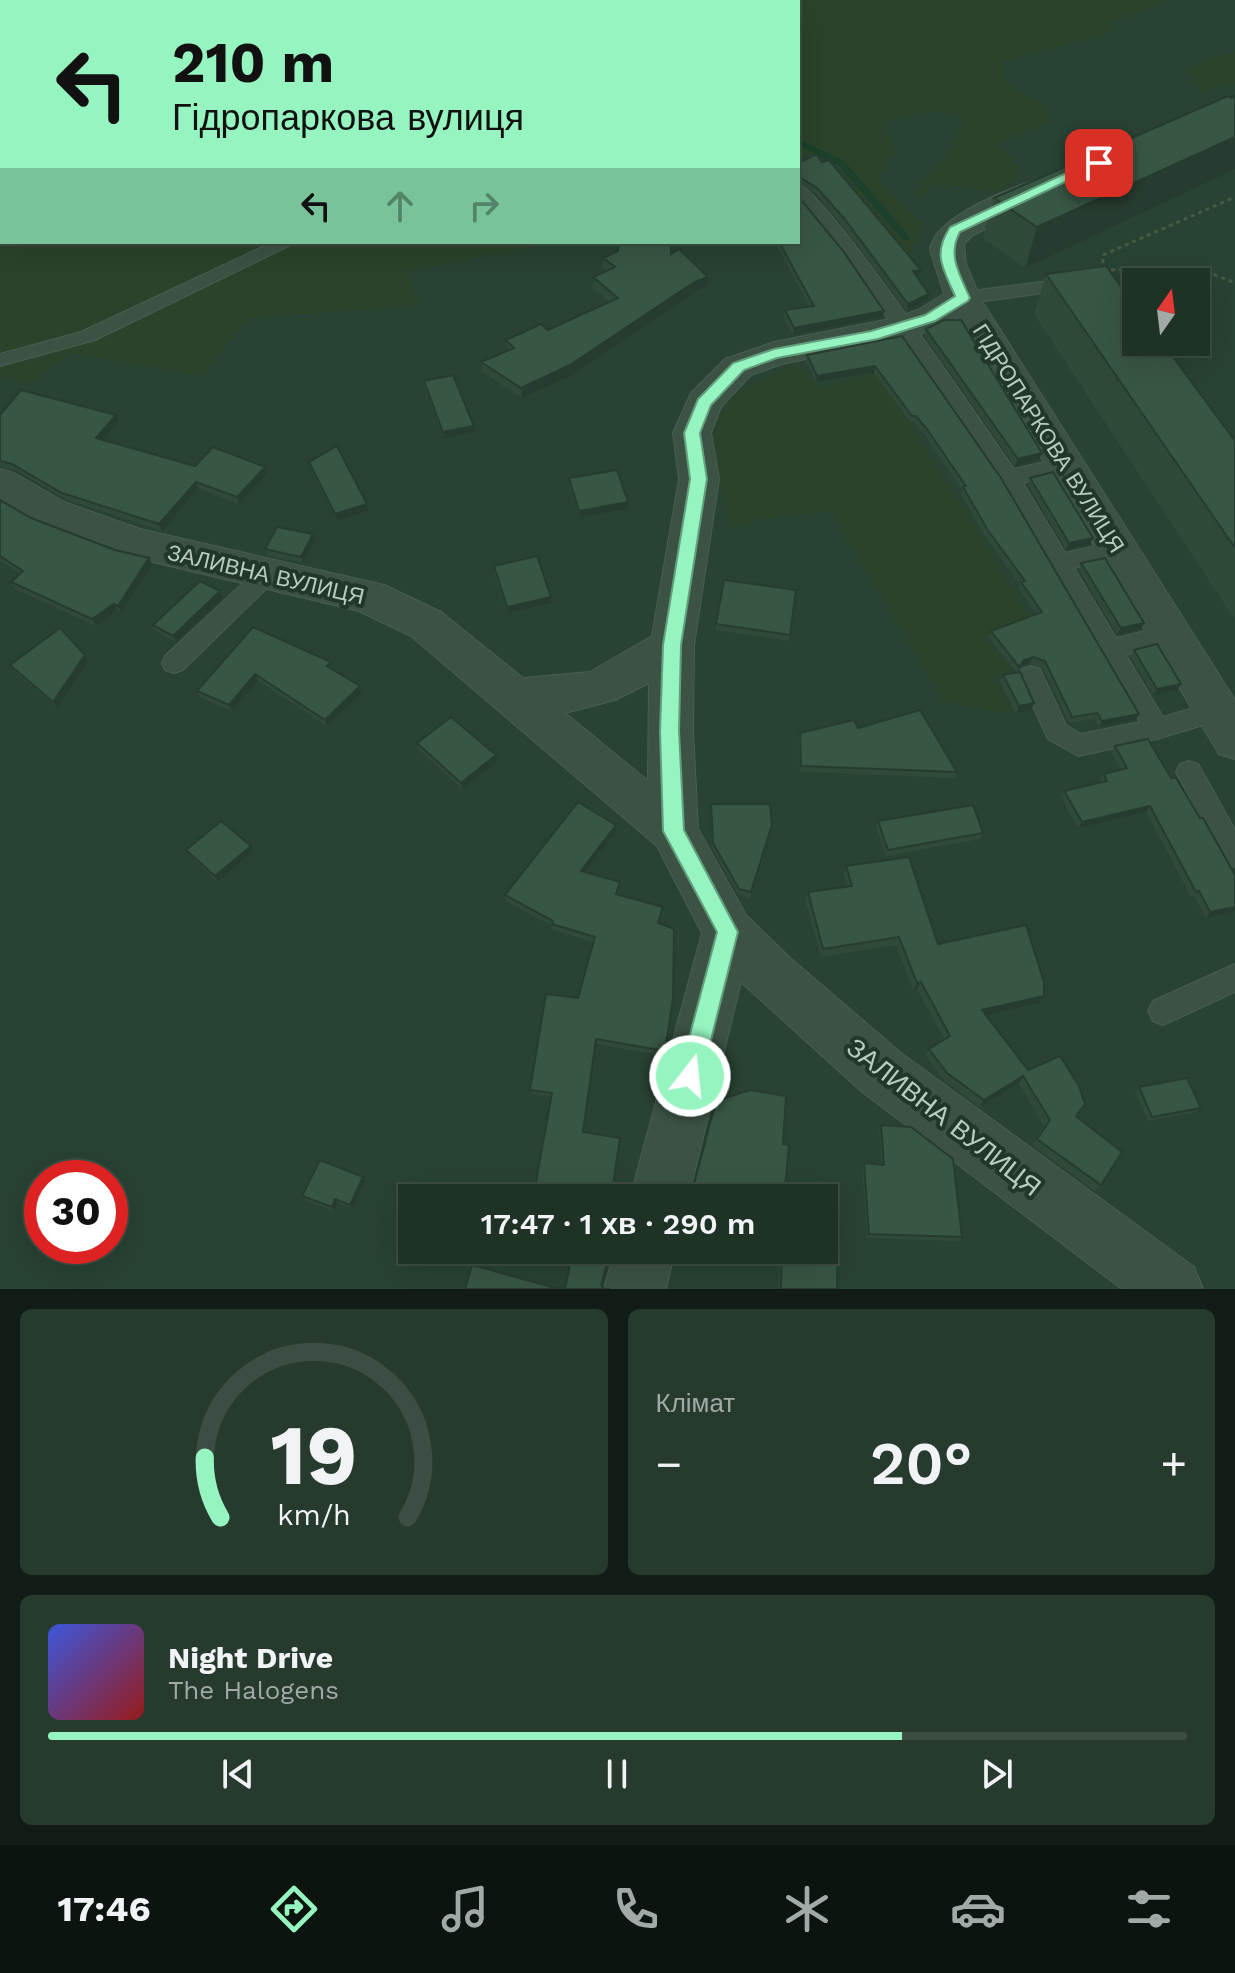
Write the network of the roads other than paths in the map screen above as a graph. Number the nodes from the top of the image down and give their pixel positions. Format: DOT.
graph roads {
  1 [pos="1070,176"];
  2 [pos="800,191"];
  3 [pos="284,244"];
  4 [pos="1103,275"];
  5 [pos="963,298"];
  6 [pos="903,328"];
  7 [pos="0,360"];
  8 [pos="1066,465"];
  9 [pos="1009,478"];
  10 [pos="0,483"];
  11 [pos="1118,549"];
  12 [pos="1060,563"];
  13 [pos="268,573"];
  14 [pos="1170,634"];
  15 [pos="672,645"];
  16 [pos="1111,649"];
  17 [pos="174,663"];
  18 [pos="1031,676"];
  19 [pos="515,697"];
  20 [pos="1226,725"];
  21 [pos="1157,729"];
  22 [pos="1189,772"];
  23 [pos="674,831"];
  24 [pos="1231,839"];
  25 [pos="728,932"];
  26 [pos="1235,978"];
  27 [pos="1163,1011"];
  28 [pos="663,1184"];
  29 [pos="641,1264"];
  30 [pos="635,1289"];
  31 [pos="1172,1289"];
  1 -- 5 [label="street, ГІДРОПАРКОВА ВУЛИЦЯ"];
  2 -- 6 [label="lane"];
  3 -- 7 [label="lane"];
  4 -- 5 [label="lane"];
  5 -- 6 [label="street, ЗАЛИВНА ВУЛИЦЯ"];
  5 -- 8 [label="street, ГІДРОПАРКОВА ВУЛИЦЯ"];
  6 -- 9 [label="lane"];
  6 -- 15 [label="street, ЗАЛИВНА ВУЛИЦЯ"];
  8 -- 9 [label="lane"];
  8 -- 11 [label="street, ГІДРОПАРКОВА ВУЛИЦЯ"];
  9 -- 12 [label="lane"];
  10 -- 13 [label="street, ЗАЛИВНА ВУЛИЦЯ"];
  11 -- 12 [label="lane"];
  11 -- 14 [label="street, ГІДРОПАРКОВА ВУЛИЦЯ"];
  12 -- 16 [label="lane"];
  13 -- 17 [label="lane"];
  13 -- 19 [label="street, ЗАЛИВНА ВУЛИЦЯ"];
  14 -- 16 [label="lane"];
  14 -- 20 [label="street, ГІДРОПАРКОВА ВУЛИЦЯ"];
  15 -- 19 [label="street"];
  15 -- 23 [label="street, ЗАЛИВНА ВУЛИЦЯ"];
  16 -- 21 [label="lane"];
  18 -- 21 [label="lane"];
  19 -- 23 [label="street, ЗАЛИВНА ВУЛИЦЯ"];
  20 -- 21 [label="lane"];
  22 -- 24 [label="lane"];
  23 -- 25 [label="street, ЗАЛИВНА ВУЛИЦЯ"];
  25 -- 28 [label="street"];
  25 -- 31 [label="street, ЗАЛИВНА ВУЛИЦЯ"];
  26 -- 27 [label="lane"];
  29 -- 30 [label="street"];
}
